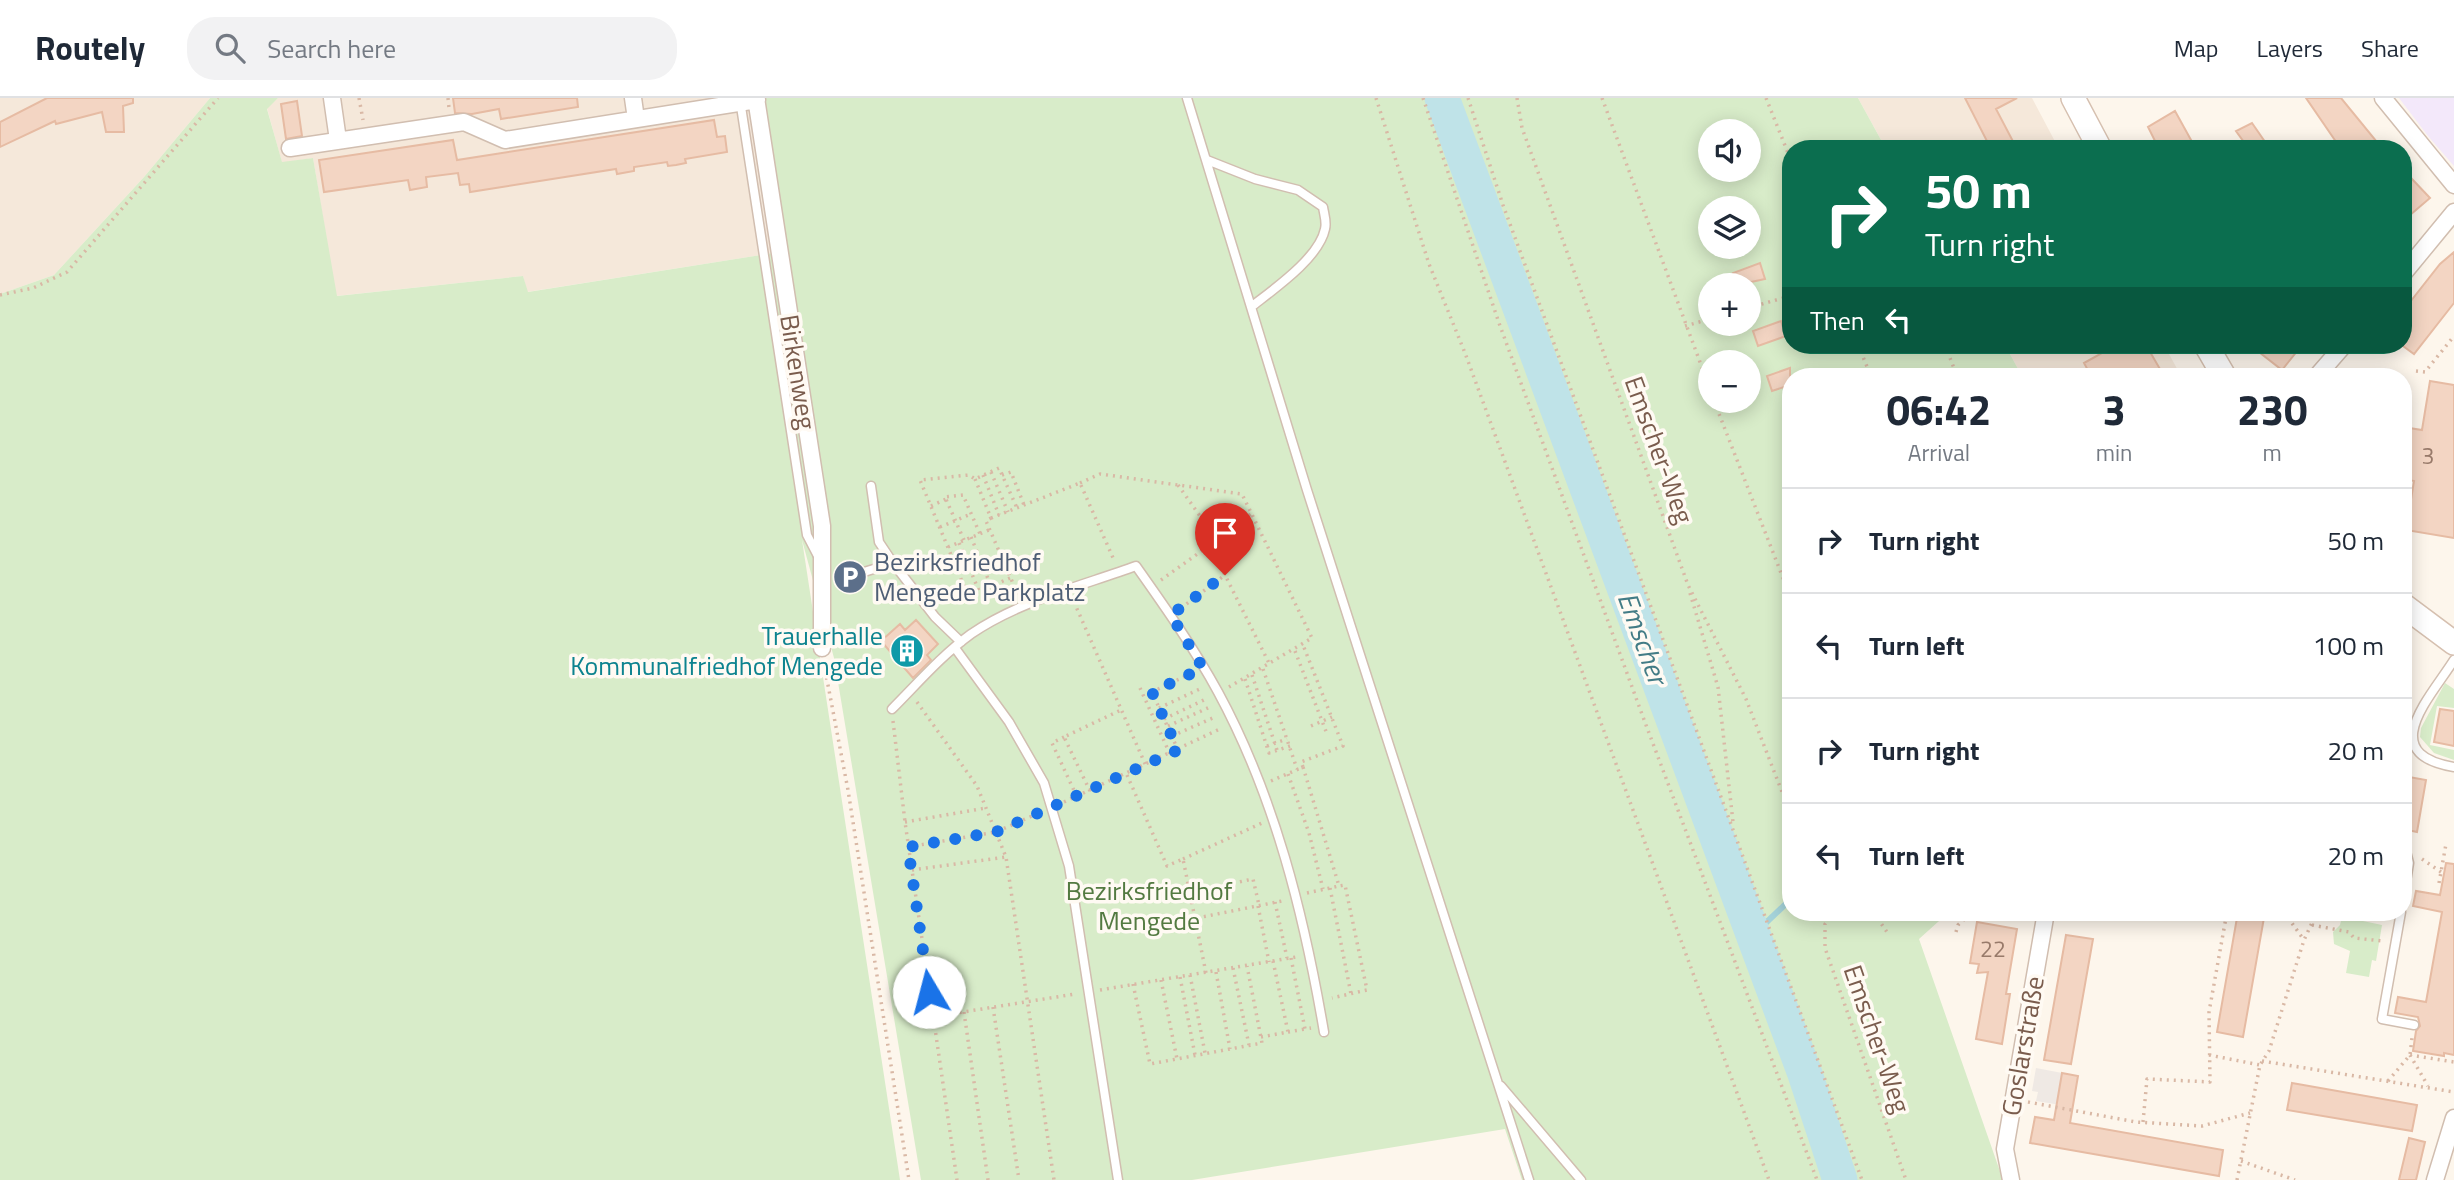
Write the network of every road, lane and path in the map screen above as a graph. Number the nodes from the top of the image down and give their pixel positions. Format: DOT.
graph roads {
  1 [pos="218,98"];
  2 [pos="332,98"];
  3 [pos="359,98"];
  4 [pos="633,98"];
  5 [pos="1188,98"];
  6 [pos="1376,98"];
  7 [pos="1423,98"];
  8 [pos="1468,98"];
  9 [pos="1517,98"];
  10 [pos="1602,98"];
  11 [pos="1766,98"];
  12 [pos="2073,98"];
  13 [pos="2383,98"];
  14 [pos="748,99"];
  15 [pos="636,118"];
  16 [pos="365,136"];
  17 [pos="338,140"];
  18 [pos="1783,140"];
  19 [pos="2095,140"];
  20 [pos="290,148"];
  21 [pos="1206,160"];
  22 [pos="2454,185"];
  23 [pos="2454,212"];
  24 [pos="2412,263"];
  25 [pos="0,295"];
  26 [pos="1782,298"];
  27 [pos="1761,304"];
  28 [pos="1251,307"];
  29 [pos="1698,322"];
  30 [pos="1685,326"];
  31 [pos="2454,336"];
  32 [pos="2336,354"];
  33 [pos="1698,359"];
  34 [pos="2324,368"];
  35 [pos="2416,371"];
  36 [pos="1719,413"];
  37 [pos="991,472"];
  38 [pos="983,475"];
  39 [pos="1002,475"];
  40 [pos="975,478"];
  41 [pos="1080,483"];
  42 [pos="1178,485"];
  43 [pos="871,486"];
  44 [pos="946,499"];
  45 [pos="1024,505"];
  46 [pos="930,506"];
  47 [pos="1017,508"];
  48 [pos="1008,512"];
  49 [pos="1252,513"];
  50 [pos="971,514"];
  51 [pos="999,515"];
  52 [pos="991,519"];
  53 [pos="955,521"];
  54 [pos="940,527"];
  55 [pos="989,530"];
  56 [pos="980,534"];
  57 [pos="971,537"];
  58 [pos="1217,540"];
  59 [pos="962,541"];
  60 [pos="1210,545"];
  61 [pos="948,547"];
  62 [pos="893,563"];
  63 [pos="864,572"];
  64 [pos="1119,572"];
  65 [pos="1225,575"];
  66 [pos="1782,575"];
  67 [pos="1010,578"];
  68 [pos="1688,585"];
  69 [pos="991,586"];
  70 [pos="1151,588"];
  71 [pos="1069,590"];
  72 [pos="979,591"];
  73 [pos="1023,607"];
  74 [pos="2412,612"];
  75 [pos="1171,615"];
  76 [pos="2454,643"];
  77 [pos="958,645"];
  78 [pos="1303,645"];
  79 [pos="822,648"];
  80 [pos="1295,650"];
  81 [pos="2454,660"];
  82 [pos="1270,665"];
  83 [pos="1203,668"];
  84 [pos="1263,669"];
  85 [pos="1252,675"];
  86 [pos="1245,679"];
  87 [pos="1213,683"];
  88 [pos="1140,688"];
  89 [pos="909,692"];
  90 [pos="1220,697"];
  91 [pos="1160,708"];
  92 [pos="892,709"];
  93 [pos="1121,710"];
  94 [pos="1227,712"];
  95 [pos="1332,717"];
  96 [pos="1164,719"];
  97 [pos="1322,721"];
  98 [pos="2413,722"];
  99 [pos="1233,723"];
  100 [pos="2412,725"];
  101 [pos="1168,726"];
  102 [pos="1311,726"];
  103 [pos="2412,727"];
  104 [pos="1327,734"];
  105 [pos="1172,736"];
  106 [pos="1064,737"];
  107 [pos="1287,738"];
  108 [pos="2412,740"];
  109 [pos="1275,743"];
  110 [pos="1267,746"];
  111 [pos="1290,746"];
  112 [pos="1178,750"];
  113 [pos="1277,750"];
  114 [pos="1170,754"];
  115 [pos="1146,766"];
  116 [pos="2454,766"];
  117 [pos="1303,767"];
  118 [pos="1297,769"];
  119 [pos="1288,774"];
  120 [pos="1127,775"];
  121 [pos="1260,785"];
  122 [pos="1090,791"];
  123 [pos="1782,792"];
  124 [pos="1077,797"];
  125 [pos="986,808"];
  126 [pos="1052,808"];
  127 [pos="1273,818"];
  128 [pos="905,822"];
  129 [pos="1734,830"];
  130 [pos="996,832"];
  131 [pos="2446,844"];
  132 [pos="908,847"];
  133 [pos="2419,851"];
  134 [pos="1006,858"];
  135 [pos="1183,859"];
  136 [pos="912,870"];
  137 [pos="2441,872"];
  138 [pos="2439,883"];
  139 [pos="1339,886"];
  140 [pos="1330,888"];
  141 [pos="1323,889"];
  142 [pos="1192,892"];
  143 [pos="1294,897"];
  144 [pos="1275,902"];
  145 [pos="1258,906"];
  146 [pos="1196,918"];
  147 [pos="1827,921"];
  148 [pos="1879,921"];
  149 [pos="1962,921"];
  150 [pos="2044,921"];
  151 [pos="2225,921"];
  152 [pos="2290,921"];
  153 [pos="2314,921"];
  154 [pos="2399,921"];
  155 [pos="2312,925"];
  156 [pos="1887,932"];
  157 [pos="1956,932"];
  158 [pos="2396,939"];
  159 [pos="2304,940"];
  160 [pos="1307,954"];
  161 [pos="1289,958"];
  162 [pos="1271,961"];
  163 [pos="1247,966"];
  164 [pos="1233,968"];
  165 [pos="1216,971"];
  166 [pos="1206,973"];
  167 [pos="1190,975"];
  168 [pos="1180,977"];
  169 [pos="1161,980"];
  170 [pos="1133,984"];
  171 [pos="1090,991"];
  172 [pos="1352,994"];
  173 [pos="1028,1001"];
  174 [pos="1317,1002"];
  175 [pos="993,1007"];
  176 [pos="964,1012"];
  177 [pos="932,1017"];
  178 [pos="2414,1025"];
  179 [pos="1305,1029"];
  180 [pos="1323,1029"];
  181 [pos="1288,1032"];
  182 [pos="1261,1037"];
  183 [pos="1249,1045"];
  184 [pos="1230,1049"];
  185 [pos="1205,1054"];
  186 [pos="1195,1055"];
  187 [pos="2209,1055"];
  188 [pos="2410,1055"];
  189 [pos="1177,1059"];
  190 [pos="2454,1062"];
  191 [pos="2261,1063"];
  192 [pos="2388,1081"];
  193 [pos="1499,1083"];
  194 [pos="2428,1087"];
  195 [pos="2454,1091"];
  196 [pos="2014,1099"];
  197 [pos="2250,1113"];
  198 [pos="2454,1118"];
  199 [pos="2143,1122"];
  200 [pos="2241,1161"];
  201 [pos="909,1180"];
  202 [pos="957,1180"];
  203 [pos="988,1180"];
  204 [pos="1019,1180"];
  205 [pos="1054,1180"];
  206 [pos="1118,1180"];
  207 [pos="1529,1180"];
  208 [pos="1581,1180"];
  209 [pos="1769,1180"];
  210 [pos="1817,1180"];
  211 [pos="1862,1180"];
  212 [pos="1906,1180"];
  213 [pos="2011,1180"];
  214 [pos="2237,1180"];
  215 [pos="2295,1180"];
  216 [pos="2435,1180"];
  1 -- 25 [label="path"];
  2 -- 17 [label="street"];
  3 -- 16 [label="path"];
  4 -- 15 [label="street"];
  5 -- 21 [label="lane"];
  6 -- 209 [label="path"];
  7 -- 210 [label="path"];
  8 -- 129 [label="path"];
  9 -- 68 [label="path, Emscher-Weg"];
  10 -- 30 [label="path"];
  11 -- 18 [label="path"];
  12 -- 19 [label="main road"];
  13 -- 22 [label="street"];
  14 -- 15 [label="street"];
  14 -- 79 [label="street, Birkenweg"];
  15 -- 16 [label="street"];
  16 -- 17 [label="street"];
  17 -- 20 [label="street"];
  21 -- 28 [label="lane"];
  21 -- 28 [label="lane"];
  23 -- 24 [label="street"];
  26 -- 27 [label="path"];
  28 -- 193 [label="lane"];
  29 -- 30 [label="path"];
  30 -- 33 [label="path"];
  31 -- 35 [label="path"];
  32 -- 34 [label="street"];
  36 -- 66 [label="path"];
  37 -- 38 [label="path"];
  37 -- 39 [label="path"];
  37 -- 48 [label="path"];
  38 -- 40 [label="path"];
  38 -- 51 [label="path"];
  39 -- 45 [label="path"];
  39 -- 47 [label="path"];
  40 -- 46 [label="path"];
  40 -- 52 [label="path"];
  41 -- 42 [label="path"];
  41 -- 45 [label="path"];
  41 -- 64 [label="path"];
  42 -- 49 [label="path"];
  42 -- 58 [label="path"];
  43 -- 62 [label="lane"];
  44 -- 46 [label="path"];
  44 -- 50 [label="path"];
  44 -- 53 [label="path"];
  45 -- 47 [label="path"];
  46 -- 54 [label="path"];
  47 -- 48 [label="path"];
  48 -- 51 [label="path"];
  49 -- 58 [label="path"];
  49 -- 78 [label="path"];
  50 -- 53 [label="path"];
  50 -- 56 [label="path"];
  51 -- 52 [label="path"];
  52 -- 55 [label="path"];
  53 -- 54 [label="path"];
  53 -- 59 [label="path"];
  54 -- 61 [label="path"];
  55 -- 56 [label="path"];
  55 -- 67 [label="path"];
  56 -- 57 [label="path"];
  57 -- 59 [label="path"];
  57 -- 69 [label="path"];
  58 -- 60 [label="path"];
  59 -- 61 [label="path"];
  59 -- 72 [label="path"];
  60 -- 65 [label="path"];
  60 -- 70 [label="path"];
  61 -- 72 [label="path"];
  62 -- 63 [label="lane"];
  62 -- 77 [label="lane"];
  64 -- 70 [label="lane"];
  64 -- 71 [label="lane"];
  65 -- 75 [label="path"];
  65 -- 82 [label="path"];
  67 -- 69 [label="path"];
  67 -- 73 [label="path"];
  68 -- 123 [label="path, Emscher-Weg"];
  68 -- 129 [label="path"];
  69 -- 72 [label="path"];
  70 -- 75 [label="lane"];
  71 -- 73 [label="lane"];
  71 -- 93 [label="path"];
  73 -- 77 [label="lane"];
  74 -- 76 [label="main road"];
  75 -- 83 [label="lane"];
  77 -- 89 [label="lane"];
  77 -- 126 [label="lane"];
  78 -- 80 [label="path"];
  78 -- 95 [label="path"];
  79 -- 201 [label="path"];
  80 -- 82 [label="path"];
  80 -- 97 [label="path"];
  81 -- 98 [label="lane"];
  82 -- 84 [label="path"];
  83 -- 87 [label="lane"];
  83 -- 91 [label="path"];
  84 -- 85 [label="path"];
  84 -- 107 [label="path"];
  85 -- 86 [label="path"];
  85 -- 109 [label="path"];
  86 -- 90 [label="path"];
  86 -- 110 [label="path"];
  87 -- 90 [label="lane"];
  87 -- 91 [label="path"];
  88 -- 114 [label="path"];
  89 -- 92 [label="lane"];
  89 -- 125 [label="path"];
  90 -- 94 [label="lane"];
  90 -- 96 [label="path"];
  90 -- 101 [label="path"];
  91 -- 96 [label="path"];
  92 -- 128 [label="path"];
  93 -- 106 [label="path"];
  93 -- 115 [label="path"];
  94 -- 99 [label="lane"];
  94 -- 105 [label="path"];
  95 -- 97 [label="path"];
  95 -- 117 [label="path"];
  96 -- 101 [label="path"];
  97 -- 102 [label="path"];
  97 -- 104 [label="path"];
  98 -- 100 [label="lane"];
  98 -- 103 [label="lane"];
  99 -- 112 [label="path"];
  99 -- 121 [label="lane"];
  101 -- 105 [label="path"];
  105 -- 112 [label="path"];
  106 -- 122 [label="path"];
  106 -- 124 [label="path"];
  107 -- 109 [label="path"];
  107 -- 111 [label="path"];
  108 -- 116 [label="lane"];
  109 -- 110 [label="path"];
  109 -- 113 [label="path"];
  110 -- 113 [label="path"];
  111 -- 113 [label="path"];
  111 -- 118 [label="path"];
  112 -- 114 [label="path"];
  114 -- 115 [label="path"];
  115 -- 120 [label="path"];
  117 -- 118 [label="path"];
  117 -- 139 [label="path"];
  118 -- 119 [label="path"];
  119 -- 121 [label="path"];
  119 -- 141 [label="path"];
  120 -- 122 [label="path"];
  120 -- 135 [label="path"];
  121 -- 127 [label="lane"];
  122 -- 124 [label="path"];
  124 -- 126 [label="path"];
  125 -- 128 [label="path"];
  125 -- 130 [label="path"];
  126 -- 130 [label="path"];
  126 -- 171 [label="lane"];
  127 -- 135 [label="path"];
  127 -- 143 [label="lane"];
  128 -- 132 [label="path"];
  129 -- 211 [label="path"];
  130 -- 132 [label="path"];
  130 -- 134 [label="path"];
  131 -- 137 [label="path"];
  132 -- 136 [label="path"];
  133 -- 137 [label="path"];
  134 -- 136 [label="path"];
  134 -- 173 [label="path"];
  135 -- 142 [label="path"];
  136 -- 177 [label="path"];
  137 -- 138 [label="path"];
  139 -- 140 [label="path"];
  139 -- 172 [label="path"];
  140 -- 141 [label="path"];
  140 -- 172 [label="path"];
  141 -- 143 [label="path"];
  142 -- 145 [label="path"];
  142 -- 146 [label="path"];
  143 -- 144 [label="path"];
  143 -- 160 [label="lane"];
  144 -- 145 [label="path"];
  144 -- 161 [label="path"];
  145 -- 146 [label="path"];
  145 -- 162 [label="path"];
  146 -- 166 [label="path"];
  147 -- 212 [label="path, Emscher-Weg"];
  148 -- 156 [label="path"];
  149 -- 157 [label="path"];
  150 -- 196 [label="street, Goslarstraße"];
  151 -- 187 [label="path"];
  152 -- 159 [label="path"];
  153 -- 155 [label="path"];
  154 -- 158 [label="lane"];
  155 -- 158 [label="path"];
  155 -- 159 [label="path"];
  158 -- 178 [label="lane"];
  159 -- 191 [label="path"];
  160 -- 161 [label="path"];
  160 -- 174 [label="lane"];
  161 -- 162 [label="path"];
  161 -- 179 [label="path"];
  162 -- 163 [label="path"];
  162 -- 181 [label="path"];
  163 -- 164 [label="path"];
  163 -- 182 [label="path"];
  164 -- 165 [label="path"];
  164 -- 183 [label="path"];
  165 -- 166 [label="path"];
  165 -- 184 [label="path"];
  166 -- 167 [label="path"];
  167 -- 168 [label="path"];
  167 -- 185 [label="path"];
  168 -- 169 [label="path"];
  168 -- 186 [label="path"];
  169 -- 170 [label="path"];
  169 -- 189 [label="path"];
  170 -- 171 [label="path"];
  170 -- 189 [label="path"];
  171 -- 173 [label="path"];
  171 -- 206 [label="lane"];
  172 -- 174 [label="path"];
  173 -- 175 [label="path"];
  173 -- 205 [label="path"];
  174 -- 180 [label="lane"];
  175 -- 176 [label="path"];
  175 -- 204 [label="path"];
  176 -- 177 [label="path"];
  176 -- 203 [label="path"];
  177 -- 202 [label="path"];
  178 -- 188 [label="path"];
  179 -- 180 [label="path"];
  179 -- 181 [label="path"];
  181 -- 182 [label="path"];
  182 -- 183 [label="path"];
  183 -- 184 [label="path"];
  184 -- 185 [label="path"];
  185 -- 186 [label="path"];
  186 -- 189 [label="path"];
  187 -- 191 [label="path"];
  187 -- 199 [label="path"];
  188 -- 190 [label="path"];
  188 -- 192 [label="path"];
  188 -- 194 [label="path"];
  191 -- 192 [label="path"];
  191 -- 197 [label="path"];
  192 -- 194 [label="path"];
  193 -- 207 [label="lane"];
  193 -- 208 [label="lane"];
  194 -- 195 [label="path"];
  196 -- 199 [label="path"];
  196 -- 213 [label="street, Goslarstraße"];
  197 -- 199 [label="path"];
  197 -- 200 [label="path"];
  198 -- 216 [label="street"];
  200 -- 214 [label="path"];
  200 -- 215 [label="path"];
}
